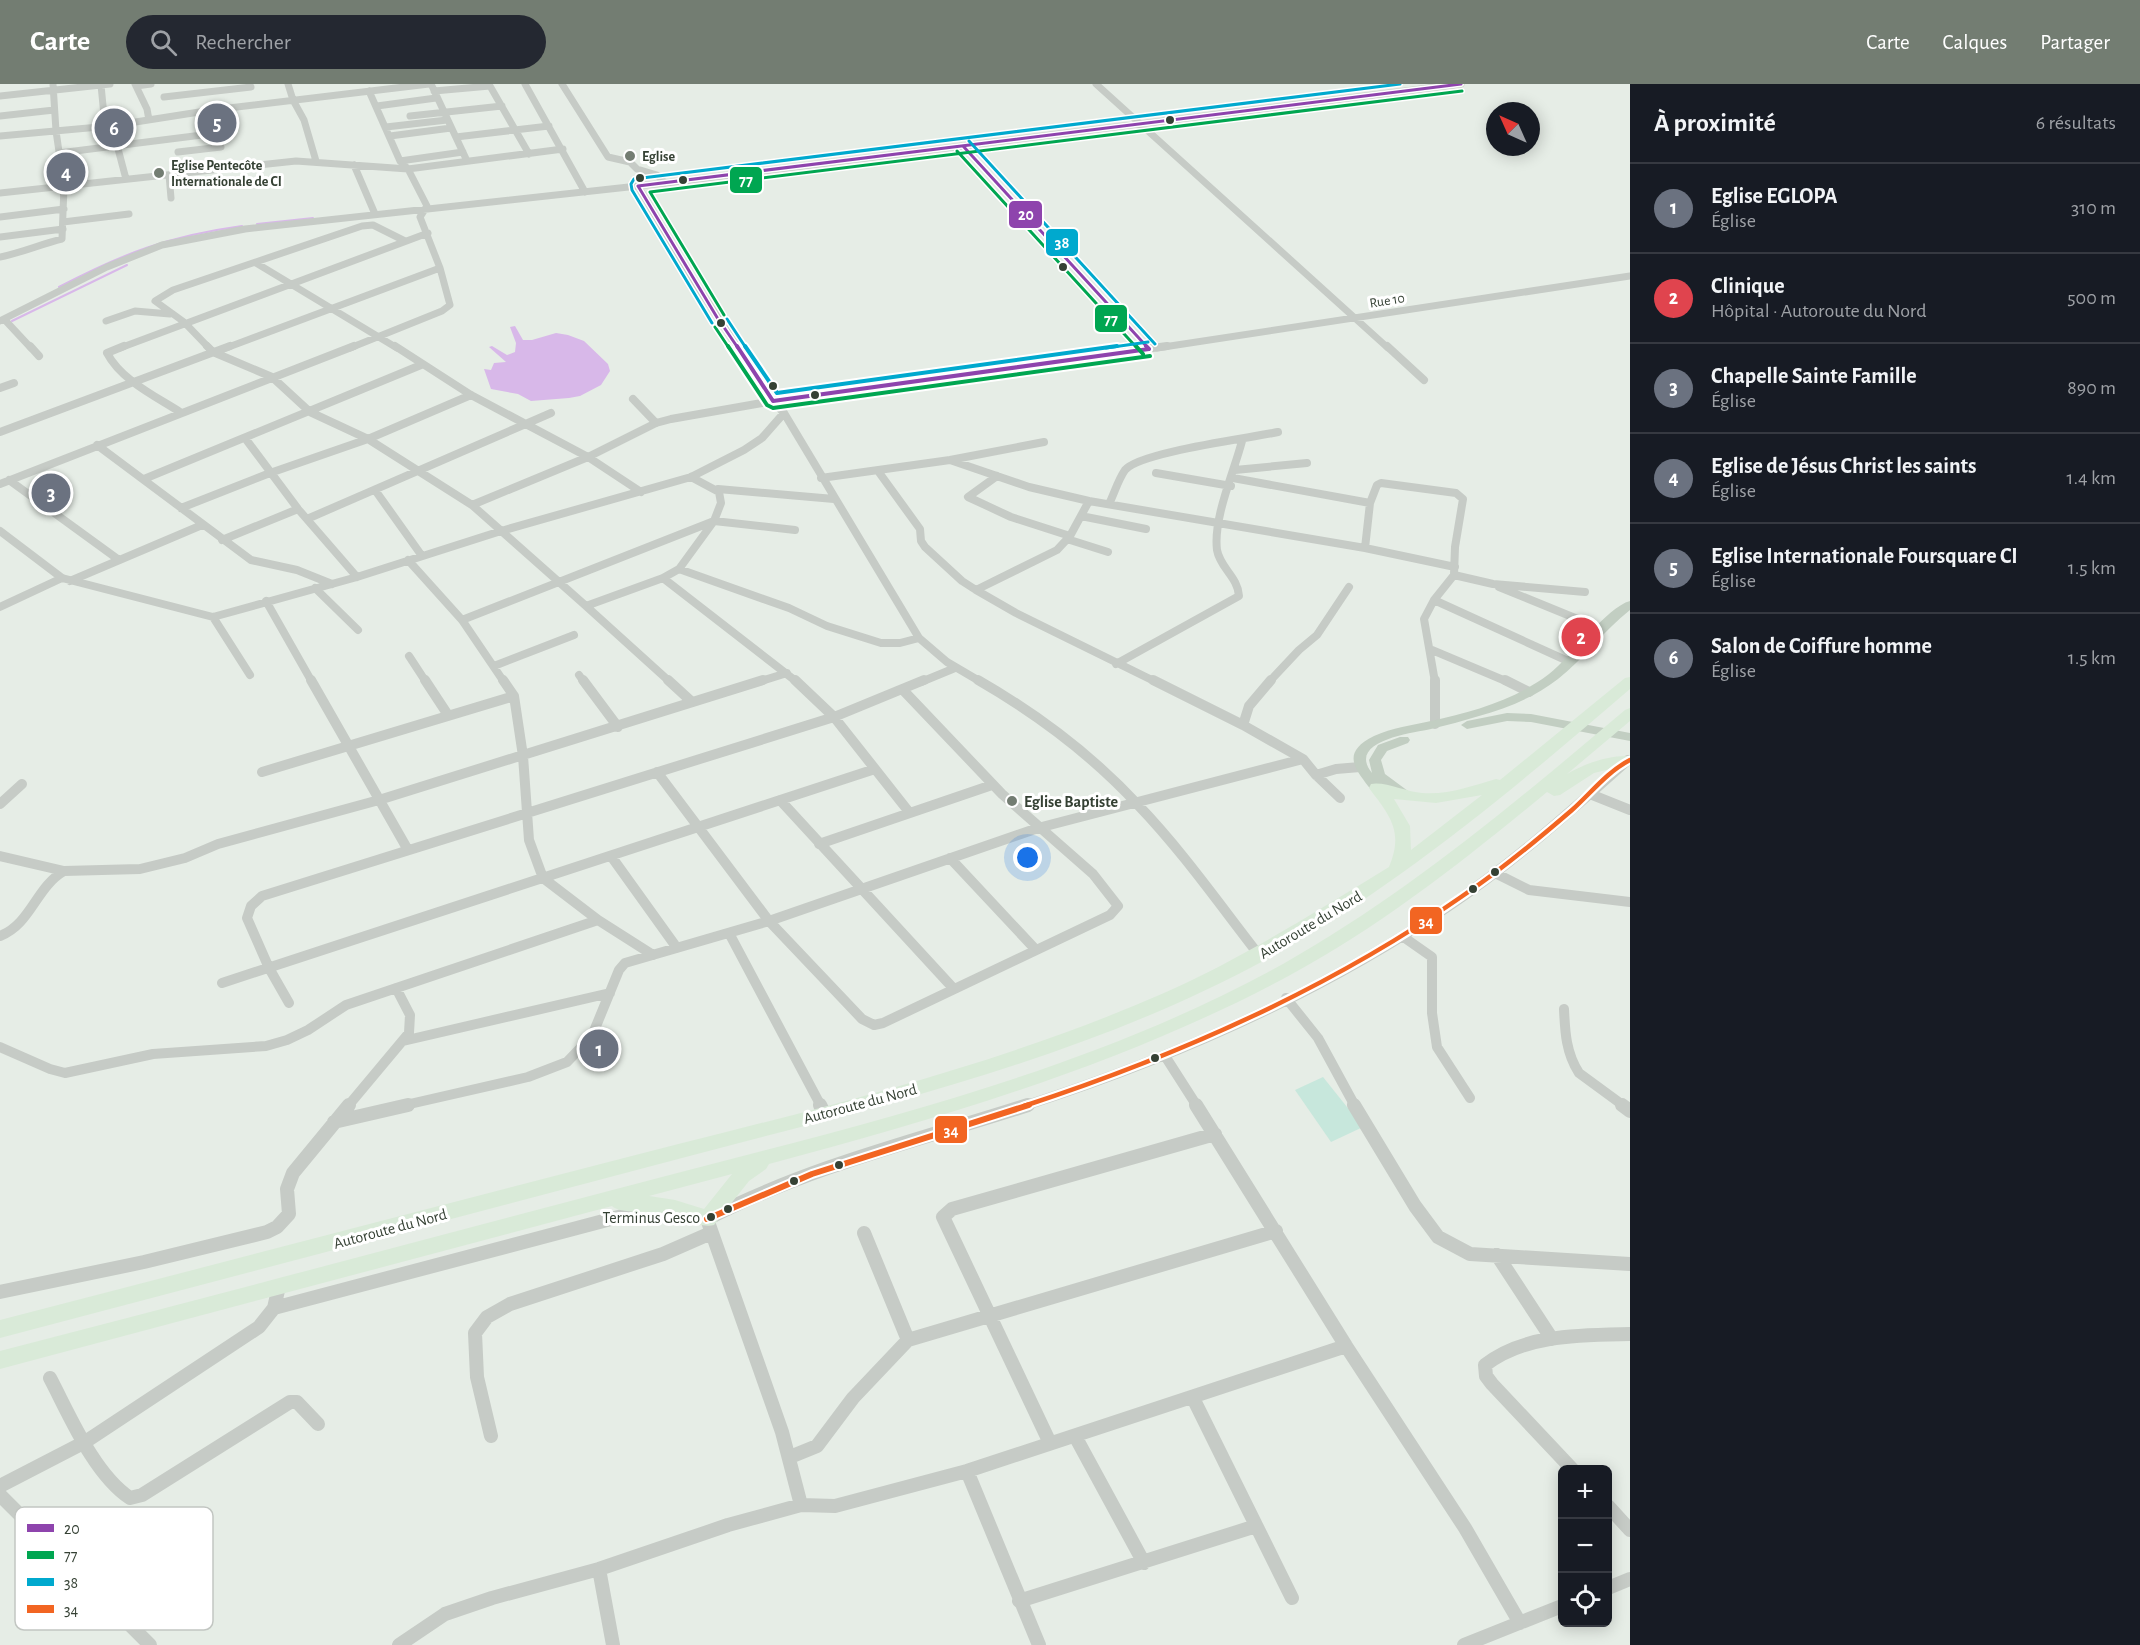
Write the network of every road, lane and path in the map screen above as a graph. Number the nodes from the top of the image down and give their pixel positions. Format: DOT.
graph roads {
  1 [pos="110,84"];
  2 [pos="151,84"];
  3 [pos="197,84"];
  4 [pos="288,84"];
  5 [pos="525,84"];
  6 [pos="562,84"];
  7 [pos="1096,84"];
  8 [pos="1461,84"];
  9 [pos="101,85"];
  10 [pos="135,85"];
  11 [pos="410,85"];
  12 [pos="54,87"];
  13 [pos="251,87"];
  14 [pos="433,89"];
  15 [pos="369,92"];
  16 [pos="198,93"];
  17 [pos="0,96"];
  18 [pos="164,97"];
  19 [pos="293,100"];
  20 [pos="198,101"];
  21 [pos="377,106"];
  22 [pos="502,106"];
  23 [pos="54,110"];
  24 [pos="212,110"];
  25 [pos="443,113"];
  26 [pos="0,116"];
  27 [pos="410,116"];
  28 [pos="149,120"];
  29 [pos="447,120"];
  30 [pos="1141,124"];
  31 [pos="105,126"];
  32 [pos="549,126"];
  33 [pos="386,127"];
  34 [pos="451,128"];
  35 [pos="515,130"];
  36 [pos="56,131"];
  37 [pos="218,133"];
  38 [pos="0,136"];
  39 [pos="390,136"];
  40 [pos="456,137"];
  41 [pos="176,138"];
  42 [pos="117,145"];
  43 [pos="563,149"];
  44 [pos="178,152"];
  45 [pos="463,152"];
  46 [pos="60,153"];
  47 [pos="529,154"];
  48 [pos="316,160"];
  49 [pos="400,160"];
  50 [pos="467,161"];
  51 [pos="354,165"];
  52 [pos="408,168"];
  53 [pos="182,173"];
  54 [pos="169,175"];
  55 [pos="126,179"];
  56 [pos="665,183"];
  57 [pos="64,186"];
  58 [pos="638,186"];
  59 [pos="585,192"];
  60 [pos="0,193"];
  61 [pos="171,198"];
  62 [pos="64,209"];
  63 [pos="425,209"];
  64 [pos="129,214"];
  65 [pos="375,214"];
  66 [pos="0,217"];
  67 [pos="63,225"];
  68 [pos="428,233"];
  69 [pos="0,237"];
  70 [pos="405,241"];
  71 [pos="0,257"];
  72 [pos="256,262"];
  73 [pos="440,268"];
  74 [pos="1630,276"];
  75 [pos="290,283"];
  76 [pos="334,309"];
  77 [pos="174,315"];
  78 [pos="1355,317"];
  79 [pos="2,320"];
  80 [pos="106,321"];
  81 [pos="184,322"];
  82 [pos="381,336"];
  83 [pos="213,352"];
  84 [pos="39,356"];
  85 [pos="421,365"];
  86 [pos="272,377"];
  87 [pos="1424,380"];
  88 [pos="134,382"];
  89 [pos="14,383"];
  90 [pos="0,388"];
  91 [pos="471,395"];
  92 [pos="633,399"];
  93 [pos="773,402"];
  94 [pos="180,412"];
  95 [pos="310,412"];
  96 [pos="551,413"];
  97 [pos="784,413"];
  98 [pos="528,423"];
  99 [pos="656,423"];
  100 [pos="0,432"];
  101 [pos="1278,432"];
  102 [pos="245,438"];
  103 [pos="368,439"];
  104 [pos="1242,441"];
  105 [pos="1044,442"];
  106 [pos="97,445"];
  107 [pos="588,457"];
  108 [pos="950,460"];
  109 [pos="1307,463"];
  110 [pos="416,471"];
  111 [pos="879,471"];
  112 [pos="270,473"];
  113 [pos="1156,473"];
  114 [pos="997,476"];
  115 [pos="691,477"];
  116 [pos="821,478"];
  117 [pos="1233,478"];
  118 [pos="144,479"];
  119 [pos="4,482"];
  120 [pos="718,489"];
  121 [pos="375,490"];
  122 [pos="641,492"];
  123 [pos="834,499"];
  124 [pos="1089,501"];
  125 [pos="1370,503"];
  126 [pos="1109,504"];
  127 [pos="472,505"];
  128 [pos="181,508"];
  129 [pos="298,509"];
  130 [pos="1081,516"];
  131 [pos="307,519"];
  132 [pos="714,522"];
  133 [pos="202,525"];
  134 [pos="1219,525"];
  135 [pos="1146,529"];
  136 [pos="795,530"];
  137 [pos="0,531"];
  138 [pos="501,531"];
  139 [pos="1068,538"];
  140 [pos="222,540"];
  141 [pos="1365,548"];
  142 [pos="1108,552"];
  143 [pos="422,556"];
  144 [pos="119,560"];
  145 [pos="408,560"];
  146 [pos="679,569"];
  147 [pos="1454,571"];
  148 [pos="357,577"];
  149 [pos="663,578"];
  150 [pos="66,579"];
  151 [pos="559,583"];
  152 [pos="333,584"];
  153 [pos="1493,584"];
  154 [pos="1349,586"];
  155 [pos="315,588"];
  156 [pos="976,590"];
  157 [pos="1585,591"];
  158 [pos="1434,600"];
  159 [pos="266,602"];
  160 [pos="1630,604"];
  161 [pos="586,606"];
  162 [pos="0,607"];
  163 [pos="213,616"];
  164 [pos="462,620"];
  165 [pos="1602,629"];
  166 [pos="358,630"];
  167 [pos="574,635"];
  168 [pos="919,638"];
  169 [pos="1432,650"];
  170 [pos="409,656"];
  171 [pos="1570,662"];
  172 [pos="1116,664"];
  173 [pos="494,666"];
  174 [pos="955,668"];
  175 [pos="787,673"];
  176 [pos="250,675"];
  177 [pos="579,675"];
  178 [pos="1630,681"];
  179 [pos="903,690"];
  180 [pos="1529,692"];
  181 [pos="514,696"];
  182 [pos="692,702"];
  183 [pos="1630,713"];
  184 [pos="448,715"];
  185 [pos="834,717"];
  186 [pos="1435,724"];
  187 [pos="1242,725"];
  188 [pos="618,727"];
  189 [pos="1630,737"];
  190 [pos="349,747"];
  191 [pos="523,756"];
  192 [pos="1629,758"];
  193 [pos="1303,759"];
  194 [pos="1533,762"];
  195 [pos="1360,767"];
  196 [pos="875,769"];
  197 [pos="262,772"];
  198 [pos="657,772"];
  199 [pos="1316,776"];
  200 [pos="22,784"];
  201 [pos="992,785"];
  202 [pos="1377,788"];
  203 [pos="1590,794"];
  204 [pos="1410,797"];
  205 [pos="1340,798"];
  206 [pos="379,800"];
  207 [pos="780,800"];
  208 [pos="1137,801"];
  209 [pos="0,804"];
  210 [pos="1630,810"];
  211 [pos="909,812"];
  212 [pos="526,814"];
  213 [pos="697,826"];
  214 [pos="1038,828"];
  215 [pos="819,844"];
  216 [pos="408,850"];
  217 [pos="1467,850"];
  218 [pos="0,856"];
  219 [pos="611,856"];
  220 [pos="950,858"];
  221 [pos="64,871"];
  222 [pos="1395,871"];
  223 [pos="1495,873"];
  224 [pos="543,878"];
  225 [pos="860,890"];
  226 [pos="1630,902"];
  227 [pos="598,920"];
  228 [pos="769,921"];
  229 [pos="729,933"];
  230 [pos="0,936"];
  231 [pos="1402,936"];
  232 [pos="677,948"];
  233 [pos="1036,950"];
  234 [pos="653,955"];
  235 [pos="1259,955"];
  236 [pos="269,968"];
  237 [pos="222,983"];
  238 [pos="396,988"];
  239 [pos="953,988"];
  240 [pos="610,993"];
  241 [pos="1287,998"];
  242 [pos="289,1003"];
  243 [pos="1564,1009"];
  244 [pos="403,1041"];
  245 [pos="0,1047"];
  246 [pos="1165,1056"];
  247 [pos="1470,1098"];
  248 [pos="1630,1111"];
  249 [pos="824,1113"];
  250 [pos="334,1122"];
  251 [pos="1215,1134"];
  252 [pos="771,1156"];
  253 [pos="592,1204"];
  254 [pos="626,1215"];
  255 [pos="709,1226"];
  256 [pos="1276,1231"];
  257 [pos="864,1233"];
  258 [pos="1497,1255"];
  259 [pos="1630,1264"];
  260 [pos="279,1286"];
  261 [pos="0,1292"];
  262 [pos="274,1308"];
  263 [pos="988,1316"];
  264 [pos="0,1329"];
  265 [pos="1630,1334"];
  266 [pos="1552,1339"];
  267 [pos="908,1340"];
  268 [pos="1346,1346"];
  269 [pos="0,1360"];
  270 [pos="50,1378"];
  271 [pos="1193,1398"];
  272 [pos="318,1424"];
  273 [pos="491,1436"];
  274 [pos="1076,1436"];
  275 [pos="85,1442"];
  276 [pos="1050,1443"];
  277 [pos="790,1456"];
  278 [pos="1568,1465"];
  279 [pos="967,1471"];
  280 [pos="0,1486"];
  281 [pos="0,1495"];
  282 [pos="801,1505"];
  283 [pos="1612,1510"];
  284 [pos="15,1511"];
  285 [pos="1256,1526"];
  286 [pos="1630,1530"];
  287 [pos="1144,1563"];
  288 [pos="599,1569"];
  289 [pos="1630,1579"];
  290 [pos="1612,1586"];
  291 [pos="1292,1598"];
  292 [pos="1019,1601"];
  293 [pos="1558,1608"];
  294 [pos="1520,1623"];
  295 [pos="130,1630"];
  296 [pos="143,1644"];
  297 [pos="399,1645"];
  298 [pos="613,1645"];
  299 [pos="1039,1645"];
  300 [pos="1464,1645"];
  1 -- 9 [label="street"];
  2 -- 10 [label="street"];
  3 -- 16 [label="street"];
  4 -- 19 [label="street"];
  5 -- 32 [label="street"];
  6 -- 56 [label="street"];
  7 -- 30 [label="street"];
  8 -- 30 [label="street"];
  9 -- 12 [label="street"];
  9 -- 31 [label="street"];
  10 -- 28 [label="street"];
  11 -- 14 [label="street"];
  11 -- 15 [label="street"];
  12 -- 17 [label="street"];
  12 -- 23 [label="street"];
  13 -- 16 [label="street"];
  14 -- 21 [label="street"];
  14 -- 22 [label="street"];
  14 -- 25 [label="street"];
  15 -- 19 [label="street"];
  15 -- 21 [label="street"];
  16 -- 18 [label="street"];
  16 -- 20 [label="street"];
  19 -- 24 [label="street"];
  19 -- 48 [label="street"];
  21 -- 33 [label="street"];
  22 -- 25 [label="street"];
  22 -- 35 [label="street"];
  23 -- 26 [label="street"];
  23 -- 36 [label="street"];
  24 -- 28 [label="street"];
  24 -- 37 [label="street"];
  25 -- 27 [label="street"];
  25 -- 29 [label="street"];
  28 -- 31 [label="street"];
  29 -- 33 [label="street"];
  29 -- 34 [label="street"];
  30 -- 56 [label="street"];
  30 -- 78 [label="street"];
  31 -- 36 [label="street"];
  32 -- 35 [label="street"];
  32 -- 43 [label="street"];
  33 -- 39 [label="street"];
  34 -- 39 [label="street"];
  34 -- 40 [label="street"];
  35 -- 40 [label="street"];
  35 -- 47 [label="street"];
  36 -- 38 [label="street"];
  36 -- 46 [label="street"];
  37 -- 41 [label="street"];
  37 -- 44 [label="street"];
  39 -- 49 [label="street"];
  40 -- 45 [label="street"];
  41 -- 42 [label="street"];
  41 -- 44 [label="street"];
  42 -- 46 [label="street"];
  42 -- 55 [label="street"];
  43 -- 47 [label="street"];
  43 -- 59 [label="street"];
  44 -- 53 [label="street"];
  45 -- 49 [label="street"];
  45 -- 50 [label="street"];
  46 -- 57 [label="street"];
  47 -- 50 [label="street"];
  48 -- 51 [label="street"];
  48 -- 53 [label="street"];
  49 -- 52 [label="street"];
  50 -- 52 [label="street"];
  51 -- 52 [label="street"];
  51 -- 65 [label="street"];
  52 -- 63 [label="street"];
  53 -- 54 [label="street"];
  54 -- 55 [label="street"];
  54 -- 61 [label="street"];
  55 -- 57 [label="street"];
  56 -- 58 [label="street"];
  57 -- 60 [label="street"];
  57 -- 62 [label="street"];
  58 -- 59 [label="street"];
  58 -- 93 [label="street"];
  59 -- 63 [label="street"];
  62 -- 66 [label="street"];
  62 -- 67 [label="street"];
  63 -- 65 [label="street"];
  63 -- 68 [label="street"];
  64 -- 67 [label="street"];
  65 -- 79 [label="street"];
  67 -- 69 [label="street"];
  67 -- 71 [label="street"];
  68 -- 70 [label="street"];
  68 -- 73 [label="street"];
  70 -- 72 [label="street"];
  70 -- 75 [label="street"];
  72 -- 75 [label="street"];
  72 -- 77 [label="street"];
  73 -- 76 [label="street"];
  73 -- 82 [label="street"];
  74 -- 78 [label="street, Rue 10"];
  75 -- 76 [label="street"];
  75 -- 81 [label="street"];
  76 -- 82 [label="street"];
  76 -- 83 [label="street"];
  77 -- 80 [label="street"];
  77 -- 81 [label="street"];
  78 -- 87 [label="street"];
  78 -- 93 [label="street, Rue 10"];
  79 -- 84 [label="street"];
  81 -- 83 [label="street"];
  81 -- 88 [label="street"];
  82 -- 85 [label="street"];
  82 -- 86 [label="street"];
  83 -- 86 [label="street"];
  83 -- 88 [label="street"];
  85 -- 91 [label="street"];
  85 -- 95 [label="street"];
  86 -- 94 [label="street"];
  86 -- 95 [label="street"];
  88 -- 94 [label="street"];
  88 -- 100 [label="street"];
  89 -- 90 [label="street"];
  91 -- 98 [label="street"];
  91 -- 103 [label="street"];
  92 -- 99 [label="street"];
  93 -- 97 [label="street"];
  93 -- 99 [label="street, Rue 10"];
  94 -- 106 [label="street"];
  95 -- 102 [label="street"];
  95 -- 103 [label="street"];
  96 -- 98 [label="street"];
  97 -- 115 [label="street"];
  97 -- 116 [label="street"];
  98 -- 107 [label="street"];
  98 -- 110 [label="street"];
  99 -- 107 [label="street, Rue 10"];
  101 -- 104 [label="street"];
  102 -- 112 [label="street"];
  102 -- 118 [label="street"];
  103 -- 110 [label="street"];
  103 -- 112 [label="street"];
  104 -- 117 [label="street"];
  104 -- 126 [label="street"];
  105 -- 108 [label="street"];
  106 -- 118 [label="street"];
  106 -- 119 [label="street"];
  107 -- 122 [label="street"];
  107 -- 127 [label="street, Rue 10"];
  108 -- 111 [label="street"];
  108 -- 114 [label="street"];
  109 -- 117 [label="street"];
  110 -- 121 [label="street"];
  110 -- 127 [label="street"];
  111 -- 116 [label="street"];
  111 -- 156 [label="street"];
  112 -- 128 [label="street"];
  112 -- 129 [label="street"];
  113 -- 117 [label="street"];
  114 -- 124 [label="street"];
  114 -- 139 [label="street"];
  115 -- 120 [label="street"];
  115 -- 122 [label="street"];
  116 -- 123 [label="street"];
  117 -- 125 [label="street"];
  117 -- 134 [label="street"];
  118 -- 128 [label="street"];
  119 -- 144 [label="street"];
  120 -- 123 [label="street"];
  120 -- 132 [label="street"];
  121 -- 131 [label="street"];
  121 -- 143 [label="street"];
  122 -- 138 [label="street"];
  123 -- 168 [label="street"];
  124 -- 126 [label="street"];
  124 -- 130 [label="street"];
  125 -- 141 [label="street"];
  125 -- 147 [label="street"];
  126 -- 134 [label="street"];
  127 -- 138 [label="street"];
  128 -- 133 [label="street"];
  129 -- 131 [label="street"];
  129 -- 140 [label="street"];
  130 -- 135 [label="street"];
  130 -- 139 [label="street"];
  131 -- 148 [label="street"];
  132 -- 136 [label="street"];
  132 -- 146 [label="street"];
  132 -- 151 [label="street"];
  133 -- 140 [label="street"];
  133 -- 144 [label="street"];
  134 -- 141 [label="street"];
  134 -- 172 [label="street"];
  137 -- 150 [label="street"];
  138 -- 143 [label="street"];
  138 -- 151 [label="street"];
  139 -- 142 [label="street"];
  139 -- 156 [label="street"];
  140 -- 152 [label="street"];
  141 -- 147 [label="street"];
  143 -- 145 [label="street"];
  144 -- 150 [label="street"];
  145 -- 148 [label="street"];
  145 -- 164 [label="street"];
  146 -- 149 [label="street"];
  146 -- 168 [label="street"];
  147 -- 153 [label="street"];
  147 -- 158 [label="street"];
  148 -- 152 [label="street"];
  149 -- 161 [label="street"];
  149 -- 175 [label="street"];
  150 -- 162 [label="street"];
  150 -- 163 [label="street"];
  151 -- 161 [label="street"];
  151 -- 164 [label="street"];
  152 -- 155 [label="street"];
  153 -- 157 [label="street"];
  153 -- 165 [label="street"];
  154 -- 187 [label="street"];
  155 -- 159 [label="street"];
  155 -- 166 [label="street"];
  156 -- 172 [label="street"];
  158 -- 169 [label="street"];
  158 -- 171 [label="street"];
  159 -- 163 [label="street"];
  159 -- 190 [label="street"];
  160 -- 165 [label="main road"];
  161 -- 182 [label="street"];
  163 -- 176 [label="street"];
  164 -- 173 [label="street"];
  165 -- 171 [label="main road"];
  167 -- 173 [label="street"];
  168 -- 174 [label="street"];
  169 -- 180 [label="street"];
  169 -- 186 [label="street"];
  170 -- 184 [label="street"];
  171 -- 180 [label="main road"];
  172 -- 187 [label="street"];
  173 -- 181 [label="street"];
  174 -- 179 [label="street"];
  174 -- 208 [label="street"];
  175 -- 182 [label="street"];
  175 -- 185 [label="street"];
  177 -- 188 [label="street"];
  178 -- 194 [label="highway, Autoroute du Nord"];
  179 -- 185 [label="street"];
  179 -- 201 [label="street"];
  180 -- 186 [label="main road"];
  181 -- 184 [label="street"];
  181 -- 191 [label="street"];
  182 -- 188 [label="street"];
  183 -- 217 [label="highway, Autoroute du Nord"];
  184 -- 190 [label="street"];
  185 -- 196 [label="street"];
  185 -- 198 [label="street"];
  186 -- 195 [label="main road"];
  187 -- 193 [label="street"];
  188 -- 191 [label="street"];
  189 -- 204 [label="main road"];
  190 -- 197 [label="street"];
  190 -- 206 [label="street"];
  191 -- 206 [label="street"];
  191 -- 212 [label="street"];
  192 -- 203 [label="street"];
  192 -- 217 [label="highway"];
  193 -- 199 [label="street"];
  193 -- 208 [label="street"];
  194 -- 204 [label="highway"];
  194 -- 222 [label="highway, Autoroute du Nord"];
  195 -- 199 [label="street"];
  195 -- 202 [label="main road"];
  196 -- 207 [label="street"];
  196 -- 211 [label="street"];
  198 -- 212 [label="street"];
  198 -- 213 [label="street"];
  199 -- 205 [label="street"];
  200 -- 209 [label="street"];
  201 -- 211 [label="street"];
  201 -- 214 [label="street"];
  202 -- 204 [label="highway"];
  202 -- 222 [label="highway"];
  203 -- 210 [label="street"];
  203 -- 223 [label="street"];
  206 -- 216 [label="street"];
  206 -- 221 [label="street"];
  207 -- 213 [label="street"];
  207 -- 215 [label="street"];
  208 -- 214 [label="street"];
  208 -- 235 [label="street"];
  211 -- 215 [label="street"];
  212 -- 216 [label="street"];
  212 -- 224 [label="street"];
  213 -- 219 [label="street"];
  213 -- 228 [label="street"];
  214 -- 220 [label="street"];
  214 -- 233 [label="street"];
  215 -- 225 [label="street"];
  216 -- 236 [label="street"];
  217 -- 252 [label="highway, Autoroute du Nord"];
  218 -- 221 [label="street"];
  219 -- 224 [label="street"];
  219 -- 232 [label="street"];
  220 -- 225 [label="street"];
  220 -- 233 [label="street"];
  221 -- 230 [label="street"];
  222 -- 235 [label="highway, Autoroute du Nord"];
  223 -- 226 [label="street"];
  223 -- 231 [label="street"];
  224 -- 227 [label="street"];
  224 -- 236 [label="street"];
  225 -- 228 [label="street"];
  225 -- 239 [label="street"];
  227 -- 234 [label="street"];
  227 -- 238 [label="street"];
  228 -- 229 [label="street"];
  228 -- 239 [label="street"];
  229 -- 232 [label="street"];
  229 -- 249 [label="street"];
  231 -- 241 [label="street"];
  231 -- 247 [label="street"];
  232 -- 234 [label="street"];
  233 -- 239 [label="street"];
  234 -- 240 [label="street"];
  235 -- 249 [label="highway, Autoroute du Nord"];
  236 -- 237 [label="street"];
  236 -- 242 [label="street"];
  238 -- 244 [label="street"];
  238 -- 245 [label="street"];
  240 -- 244 [label="street"];
  240 -- 250 [label="street"];
  241 -- 246 [label="street"];
  241 -- 258 [label="street"];
  243 -- 248 [label="street"];
  244 -- 250 [label="street"];
  246 -- 251 [label="street"];
  246 -- 255 [label="street"];
  249 -- 264 [label="highway, Autoroute du Nord"];
  250 -- 261 [label="street"];
  251 -- 256 [label="street"];
  251 -- 263 [label="street"];
  252 -- 253 [label="highway, Autoroute du Nord"];
  252 -- 255 [label="highway"];
  253 -- 255 [label="highway"];
  253 -- 260 [label="highway, Autoroute du Nord"];
  254 -- 262 [label="street"];
  255 -- 273 [label="street"];
  255 -- 277 [label="street"];
  256 -- 263 [label="street"];
  256 -- 268 [label="street"];
  257 -- 267 [label="street"];
  258 -- 259 [label="street"];
  258 -- 266 [label="street"];
  260 -- 262 [label="street"];
  260 -- 269 [label="highway, Autoroute du Nord"];
  262 -- 275 [label="street"];
  263 -- 267 [label="street"];
  263 -- 276 [label="street"];
  265 -- 266 [label="street"];
  266 -- 278 [label="street"];
  267 -- 277 [label="street"];
  268 -- 271 [label="street"];
  268 -- 294 [label="street"];
  270 -- 275 [label="street"];
  271 -- 274 [label="street"];
  271 -- 285 [label="street"];
  272 -- 275 [label="street"];
  274 -- 276 [label="street"];
  274 -- 287 [label="street"];
  275 -- 280 [label="street"];
  276 -- 279 [label="street"];
  277 -- 282 [label="street"];
  279 -- 282 [label="street"];
  279 -- 292 [label="street"];
  281 -- 284 [label="street"];
  282 -- 288 [label="street"];
  283 -- 286 [label="street"];
  285 -- 287 [label="street"];
  285 -- 291 [label="street"];
  287 -- 292 [label="street"];
  288 -- 297 [label="street"];
  288 -- 298 [label="street"];
  289 -- 290 [label="street"];
  292 -- 299 [label="street"];
  293 -- 294 [label="street"];
  294 -- 300 [label="street"];
  295 -- 296 [label="street"];
}
